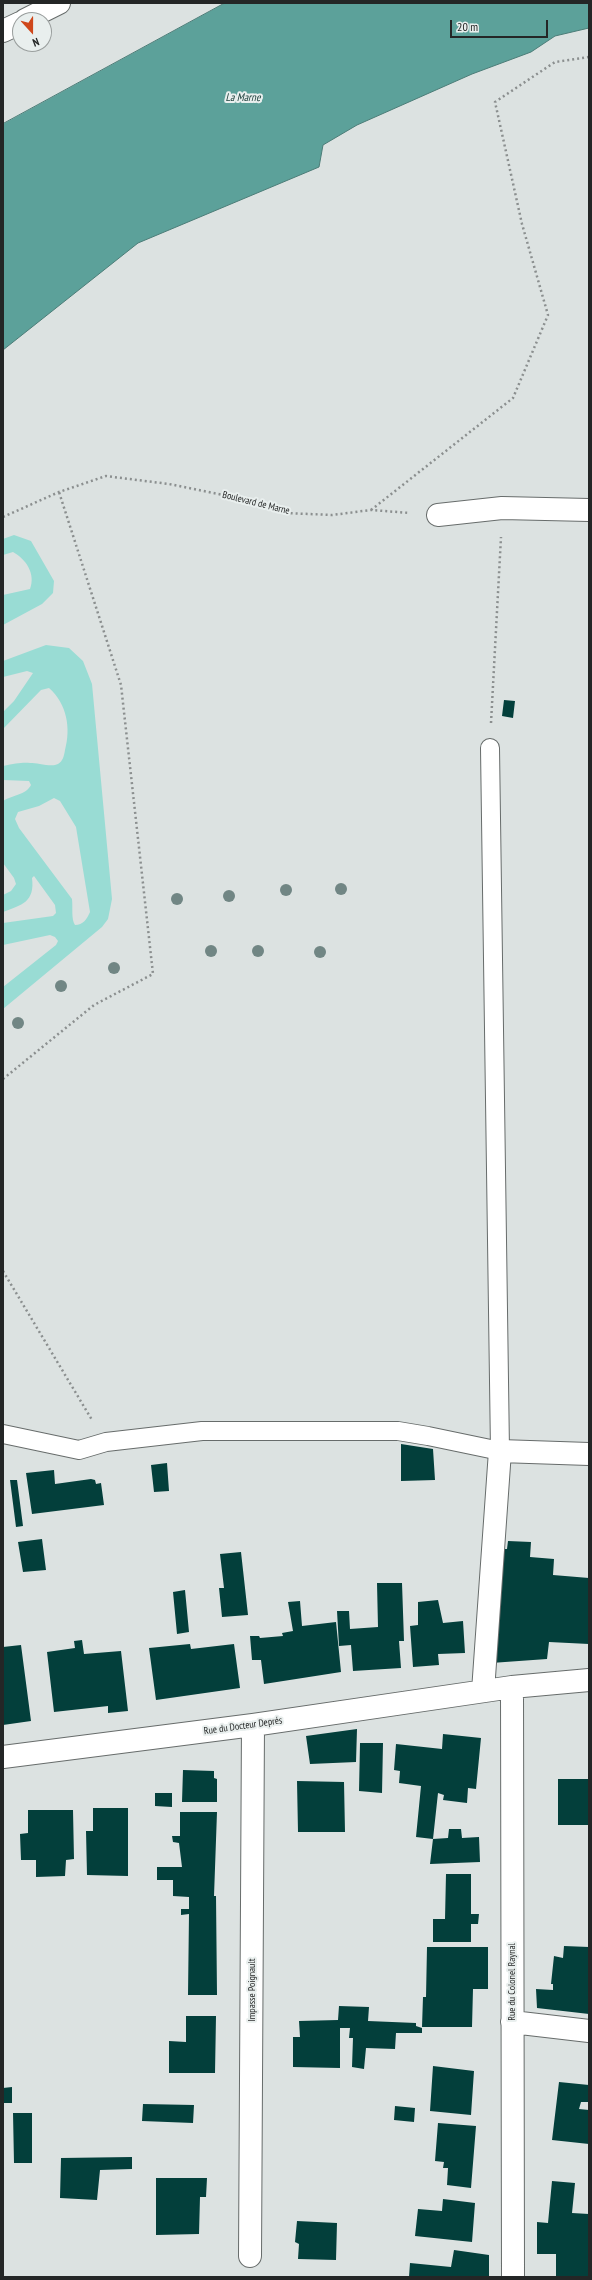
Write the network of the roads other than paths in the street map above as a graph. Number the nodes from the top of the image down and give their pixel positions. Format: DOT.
graph roads {
  1 [pos="58,3"];
  2 [pos="41,12"];
  3 [pos="589,510"];
  4 [pos="438,515"];
  5 [pos="490,748"];
  6 [pos="3,1434"];
  7 [pos="500,1451"];
  8 [pos="589,1454"];
  9 [pos="589,1680"];
  10 [pos="512,1687"];
  11 [pos="483,1691"];
  12 [pos="253,1725"];
  13 [pos="3,1757"];
  14 [pos="512,2022"];
  15 [pos="589,2031"];
  16 [pos="250,2256"];
  17 [pos="513,2277"];
  1 -- 2 [label="street"];
  3 -- 4 [label="street"];
  5 -- 7 [label="lane"];
  6 -- 7 [label="lane"];
  7 -- 8 [label="street"];
  7 -- 11 [label="street"];
  9 -- 10 [label="street"];
  10 -- 11 [label="street, Rue du Docteur Deprés"];
  10 -- 14 [label="street, Rue du Colonel Raynal"];
  11 -- 12 [label="street, Rue du Docteur Deprés"];
  12 -- 13 [label="street, Rue du Docteur Deprés"];
  12 -- 16 [label="street, Impasse Poignault"];
  14 -- 15 [label="street"];
  14 -- 17 [label="street, Rue du Colonel Raynal"];
}
